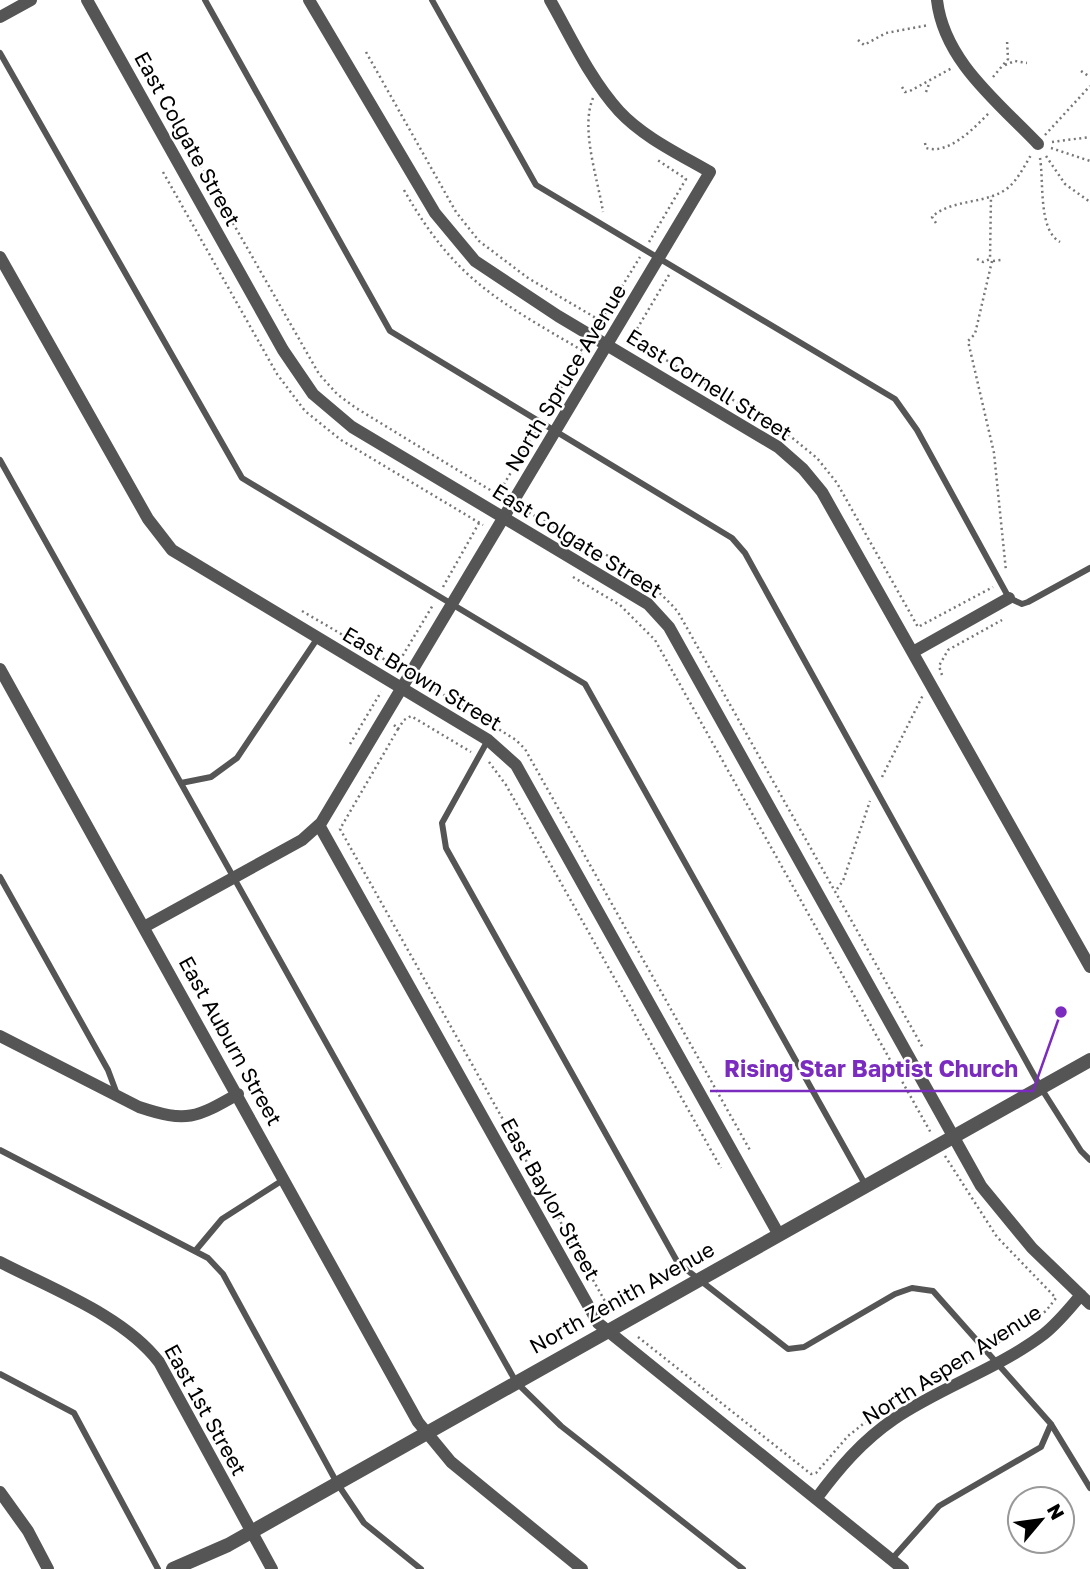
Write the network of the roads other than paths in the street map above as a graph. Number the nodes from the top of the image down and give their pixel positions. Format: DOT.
graph roads {
  1 [pos="31,0"];
  2 [pos="87,0"];
  3 [pos="205,0"];
  4 [pos="309,0"];
  5 [pos="432,0"];
  6 [pos="550,0"];
  7 [pos="937,0"];
  8 [pos="0,17"];
  9 [pos="0,53"];
  10 [pos="1038,144"];
  11 [pos="0,257"];
  12 [pos="659,258"];
  13 [pos="608,345"];
  14 [pos="557,430"];
  15 [pos="0,460"];
  16 [pos="505,518"];
  17 [pos="1090,568"];
  18 [pos="1009,598"];
  19 [pos="454,604"];
  20 [pos="317,639"];
  21 [pos="913,652"];
  22 [pos="0,669"];
  23 [pos="403,690"];
  24 [pos="488,740"];
  25 [pos="181,783"];
  26 [pos="319,825"];
  27 [pos="0,877"];
  28 [pos="233,877"];
  29 [pos="144,927"];
  30 [pos="1090,967"];
  31 [pos="0,1036"];
  32 [pos="1090,1060"];
  33 [pos="1041,1088"];
  34 [pos="238,1094"];
  35 [pos="117,1096"];
  36 [pos="954,1137"];
  37 [pos="0,1150"];
  38 [pos="1090,1160"];
  39 [pos="285,1178"];
  40 [pos="866,1185"];
  41 [pos="779,1235"];
  42 [pos="195,1250"];
  43 [pos="0,1262"];
  44 [pos="700,1279"];
  45 [pos="1085,1300"];
  46 [pos="612,1327"];
  47 [pos="996,1362"];
  48 [pos="0,1374"];
  49 [pos="516,1382"];
  50 [pos="1051,1424"];
  51 [pos="426,1432"];
  52 [pos="338,1483"];
  53 [pos="1090,1488"];
  54 [pos="0,1492"];
  55 [pos="816,1499"];
  56 [pos="251,1532"];
  57 [pos="891,1560"];
  58 [pos="48,1569"];
  59 [pos="158,1569"];
  60 [pos="173,1569"];
  61 [pos="272,1569"];
  62 [pos="421,1569"];
  63 [pos="582,1569"];
  64 [pos="743,1569"];
  65 [pos="903,1569"];
  1 -- 8 [label="street"];
  2 -- 16 [label="street, East Colgate Street"];
  3 -- 14 [label="lane"];
  4 -- 13 [label="street, East Cornell Street"];
  5 -- 12 [label="lane"];
  6 -- 12 [label="street, North Spruce Avenue"];
  7 -- 10 [label="street"];
  9 -- 19 [label="lane"];
  11 -- 20 [label="street, East Brown Street"];
  12 -- 13 [label="street, North Spruce Avenue"];
  12 -- 18 [label="lane"];
  13 -- 14 [label="street, North Spruce Avenue"];
  13 -- 21 [label="street, East Cornell Street"];
  14 -- 16 [label="street, North Spruce Avenue"];
  14 -- 33 [label="lane"];
  15 -- 25 [label="lane"];
  16 -- 19 [label="street, North Spruce Avenue"];
  16 -- 36 [label="street, East Colgate Street"];
  17 -- 18 [label="lane"];
  18 -- 21 [label="street"];
  19 -- 23 [label="street, North Spruce Avenue"];
  19 -- 40 [label="lane"];
  20 -- 23 [label="street, East Brown Street"];
  20 -- 25 [label="lane"];
  21 -- 30 [label="street, East Cornell Street"];
  22 -- 29 [label="street, East Auburn Street"];
  23 -- 24 [label="street, East Brown Street"];
  23 -- 26 [label="street, North Spruce Avenue"];
  24 -- 41 [label="street, East Brown Street"];
  24 -- 44 [label="lane"];
  25 -- 28 [label="lane"];
  26 -- 28 [label="street, North Spruce Avenue"];
  26 -- 46 [label="street, East Baylor Street"];
  27 -- 35 [label="lane"];
  28 -- 29 [label="street, North Spruce Avenue"];
  28 -- 49 [label="lane"];
  29 -- 34 [label="street, East Auburn Street"];
  31 -- 35 [label="street"];
  32 -- 33 [label="street, North Zenith Avenue"];
  33 -- 36 [label="street, North Zenith Avenue"];
  33 -- 38 [label="lane"];
  34 -- 35 [label="street"];
  34 -- 39 [label="street, East Auburn Street"];
  36 -- 40 [label="street, North Zenith Avenue"];
  36 -- 45 [label="street, East Colgate Street"];
  37 -- 42 [label="lane"];
  39 -- 42 [label="lane"];
  39 -- 51 [label="street, East Auburn Street"];
  40 -- 41 [label="street, North Zenith Avenue"];
  41 -- 44 [label="street, North Zenith Avenue"];
  42 -- 52 [label="lane"];
  43 -- 56 [label="street, East 1st Street"];
  44 -- 46 [label="street, North Zenith Avenue"];
  44 -- 47 [label="lane"];
  45 -- 47 [label="street, North Aspen Avenue"];
  46 -- 49 [label="street, North Zenith Avenue"];
  46 -- 55 [label="street, East Baylor Street"];
  47 -- 50 [label="lane"];
  47 -- 55 [label="street, North Aspen Avenue"];
  48 -- 59 [label="lane"];
  49 -- 51 [label="street, North Zenith Avenue"];
  49 -- 64 [label="lane"];
  50 -- 53 [label="lane"];
  50 -- 57 [label="lane"];
  51 -- 52 [label="street, North Zenith Avenue"];
  51 -- 63 [label="street, East Auburn Street"];
  52 -- 56 [label="street, North Zenith Avenue"];
  52 -- 62 [label="lane"];
  54 -- 58 [label="street"];
  55 -- 57 [label="street, East Baylor Street"];
  56 -- 60 [label="street, North Zenith Avenue"];
  56 -- 61 [label="street"];
  57 -- 65 [label="street, East Baylor Street"];
}
